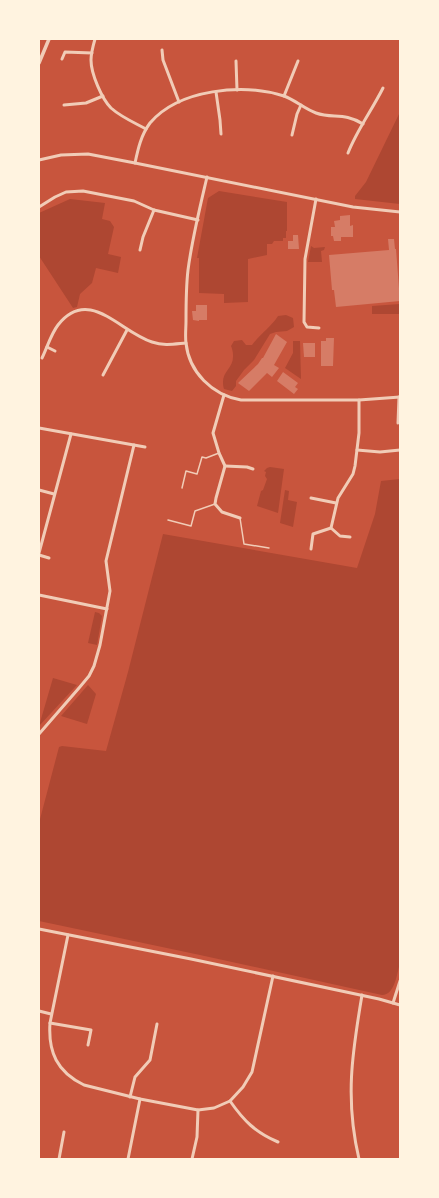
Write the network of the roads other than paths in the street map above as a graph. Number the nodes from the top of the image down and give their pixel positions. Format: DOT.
graph roads {
  1 [pos="49,39"];
  2 [pos="95,39"];
  3 [pos="162,50"];
  4 [pos="92,53"];
  5 [pos="62,59"];
  6 [pos="236,61"];
  7 [pos="298,61"];
  8 [pos="39,63"];
  9 [pos="383,88"];
  10 [pos="237,90"];
  11 [pos="216,92"];
  12 [pos="103,96"];
  13 [pos="284,96"];
  14 [pos="179,102"];
  15 [pos="301,105"];
  16 [pos="64,106"];
  17 [pos="363,124"];
  18 [pos="146,129"];
  19 [pos="220,134"];
  20 [pos="292,135"];
  21 [pos="348,153"];
  22 [pos="39,160"];
  23 [pos="135,163"];
  24 [pos="207,177"];
  25 [pos="316,199"];
  26 [pos="39,207"];
  27 [pos="154,210"];
  28 [pos="400,212"];
  29 [pos="198,220"];
  30 [pos="140,250"];
  31 [pos="319,328"];
  32 [pos="127,330"];
  33 [pos="186,342"];
  34 [pos="47,347"];
  35 [pos="55,351"];
  36 [pos="42,358"];
  37 [pos="103,375"];
  38 [pos="224,395"];
  39 [pos="400,397"];
  40 [pos="359,400"];
  41 [pos="398,423"];
  42 [pos="39,428"];
  43 [pos="71,434"];
  44 [pos="134,445"];
  45 [pos="145,447"];
  46 [pos="357,450"];
  47 [pos="400,450"];
  48 [pos="219,453"];
  49 [pos="225,466"];
  50 [pos="253,469"];
  51 [pos="182,488"];
  52 [pos="39,490"];
  53 [pos="54,494"];
  54 [pos="311,498"];
  55 [pos="336,503"];
  56 [pos="215,504"];
  57 [pos="240,518"];
  58 [pos="168,520"];
  59 [pos="330,528"];
  60 [pos="350,537"];
  61 [pos="269,548"];
  62 [pos="311,549"];
  63 [pos="39,554"];
  64 [pos="49,558"];
  65 [pos="39,595"];
  66 [pos="107,609"];
  67 [pos="39,734"];
  68 [pos="39,928"];
  69 [pos="68,935"];
  70 [pos="273,976"];
  71 [pos="400,981"];
  72 [pos="362,996"];
  73 [pos="393,1003"];
  74 [pos="400,1005"];
  75 [pos="39,1011"];
  76 [pos="51,1014"];
  77 [pos="50,1023"];
  78 [pos="157,1024"];
  79 [pos="88,1045"];
  80 [pos="130,1097"];
  81 [pos="140,1099"];
  82 [pos="230,1101"];
  83 [pos="198,1110"];
  84 [pos="64,1132"];
  85 [pos="278,1142"];
  86 [pos="59,1159"];
  87 [pos="128,1159"];
  88 [pos="192,1159"];
  89 [pos="358,1159"];
  1 -- 8 [label="street"];
  2 -- 4 [label="street"];
  3 -- 14 [label="street"];
  4 -- 5 [label="street"];
  4 -- 12 [label="street"];
  6 -- 10 [label="street"];
  7 -- 13 [label="street"];
  9 -- 17 [label="street"];
  10 -- 11 [label="street"];
  10 -- 13 [label="street"];
  11 -- 14 [label="street"];
  11 -- 19 [label="street"];
  12 -- 16 [label="street"];
  12 -- 18 [label="street"];
  13 -- 15 [label="street"];
  14 -- 18 [label="street"];
  15 -- 17 [label="street"];
  15 -- 20 [label="street"];
  17 -- 21 [label="street"];
  18 -- 23 [label="street"];
  22 -- 23 [label="street"];
  23 -- 24 [label="street"];
  24 -- 25 [label="street"];
  24 -- 29 [label="street"];
  25 -- 28 [label="street"];
  25 -- 31 [label="street"];
  26 -- 27 [label="street"];
  27 -- 29 [label="street"];
  27 -- 30 [label="street"];
  29 -- 33 [label="street"];
  32 -- 33 [label="street"];
  32 -- 34 [label="street"];
  32 -- 37 [label="street"];
  33 -- 38 [label="street"];
  34 -- 35 [label="street"];
  34 -- 36 [label="street"];
  38 -- 40 [label="street"];
  38 -- 48 [label="street"];
  39 -- 40 [label="street"];
  39 -- 41 [label="street"];
  40 -- 46 [label="street"];
  42 -- 43 [label="street"];
  43 -- 44 [label="street"];
  43 -- 53 [label="street"];
  44 -- 45 [label="street"];
  44 -- 66 [label="street"];
  46 -- 47 [label="street"];
  46 -- 55 [label="street"];
  48 -- 49 [label="street"];
  48 -- 51 [label="lane"];
  49 -- 50 [label="street"];
  49 -- 56 [label="street"];
  52 -- 53 [label="street"];
  53 -- 63 [label="street"];
  54 -- 55 [label="street"];
  55 -- 59 [label="street"];
  56 -- 57 [label="street"];
  56 -- 58 [label="lane"];
  57 -- 61 [label="lane"];
  59 -- 60 [label="street"];
  59 -- 62 [label="street"];
  63 -- 64 [label="street"];
  65 -- 66 [label="street"];
  66 -- 67 [label="street"];
  68 -- 69 [label="street"];
  69 -- 70 [label="street"];
  69 -- 76 [label="street"];
  70 -- 72 [label="street"];
  70 -- 82 [label="street"];
  71 -- 73 [label="street"];
  72 -- 73 [label="street"];
  72 -- 89 [label="street"];
  73 -- 74 [label="street"];
  75 -- 76 [label="street"];
  76 -- 77 [label="street"];
  77 -- 79 [label="street"];
  77 -- 80 [label="street"];
  78 -- 80 [label="street"];
  80 -- 81 [label="street"];
  81 -- 83 [label="street"];
  81 -- 87 [label="street"];
  82 -- 83 [label="street"];
  82 -- 85 [label="street"];
  83 -- 88 [label="street"];
  84 -- 86 [label="street"];
}
